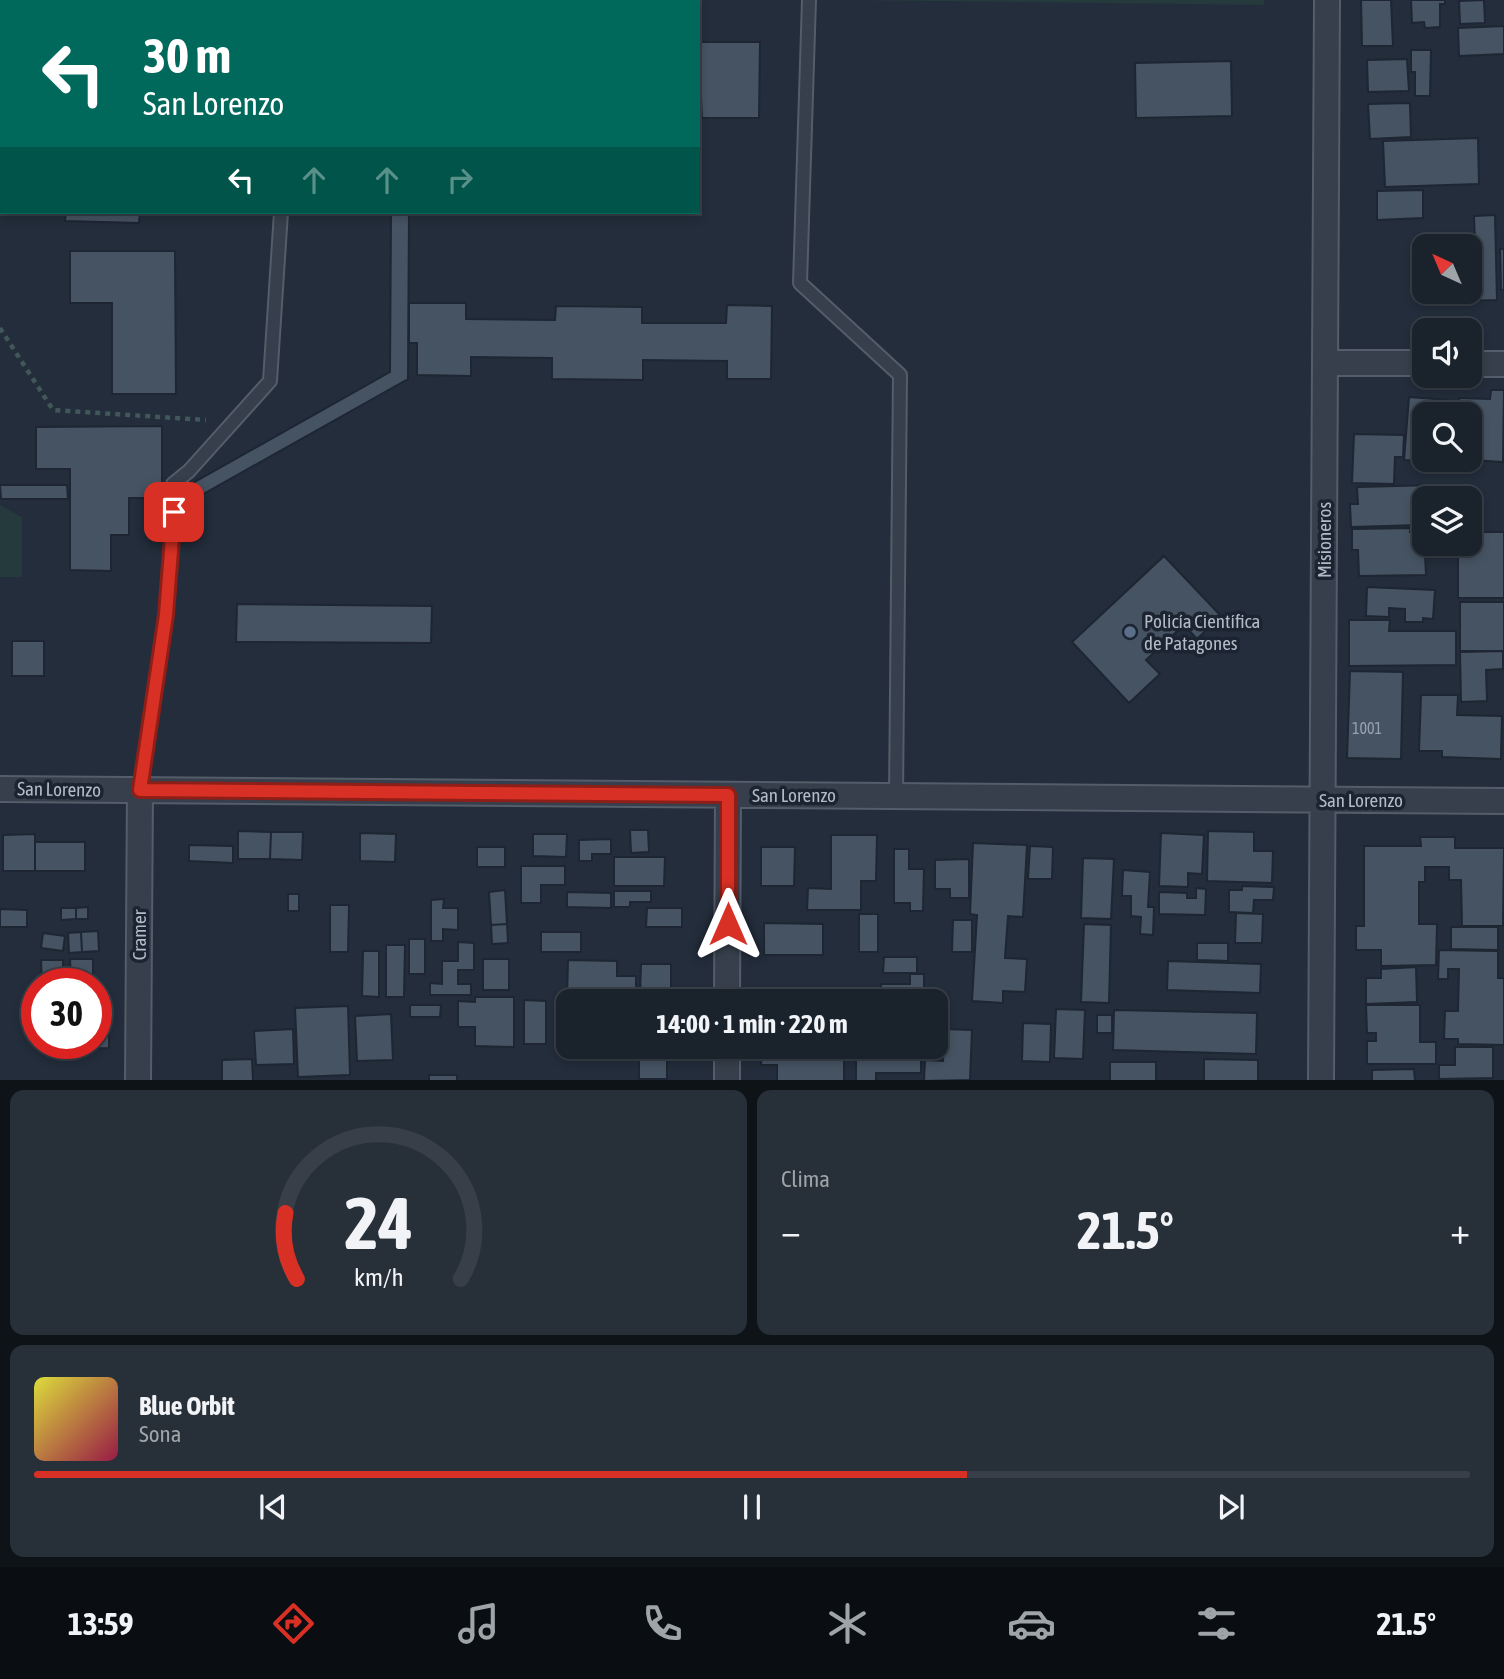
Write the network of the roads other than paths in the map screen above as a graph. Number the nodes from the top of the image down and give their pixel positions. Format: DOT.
graph roads {
  1 [pos="809,0"];
  2 [pos="1327,0"];
  3 [pos="281,214"];
  4 [pos="1325,363"];
  5 [pos="1412,363"];
  6 [pos="1482,364"];
  7 [pos="1504,364"];
  8 [pos="173,484"];
  9 [pos="174,512"];
  10 [pos="0,789"];
  11 [pos="140,790"];
  12 [pos="728,795"];
  13 [pos="896,796"];
  14 [pos="1322,800"];
  15 [pos="1504,801"];
  16 [pos="727,989"];
  17 [pos="727,1059"];
  18 [pos="138,1080"];
  19 [pos="727,1080"];
  20 [pos="1321,1080"];
  1 -- 13 [label="lane"];
  2 -- 4 [label="street, Misioneros"];
  3 -- 8 [label="lane"];
  4 -- 5 [label="street"];
  4 -- 14 [label="street, Misioneros"];
  6 -- 7 [label="street"];
  9 -- 11 [label="lane"];
  10 -- 11 [label="street, San Lorenzo"];
  11 -- 12 [label="street, San Lorenzo"];
  11 -- 18 [label="street, Cramer"];
  12 -- 13 [label="street, San Lorenzo"];
  12 -- 16 [label="street"];
  13 -- 14 [label="street, San Lorenzo"];
  14 -- 15 [label="street, San Lorenzo"];
  14 -- 20 [label="street, Misioneros"];
  17 -- 19 [label="street"];
}
